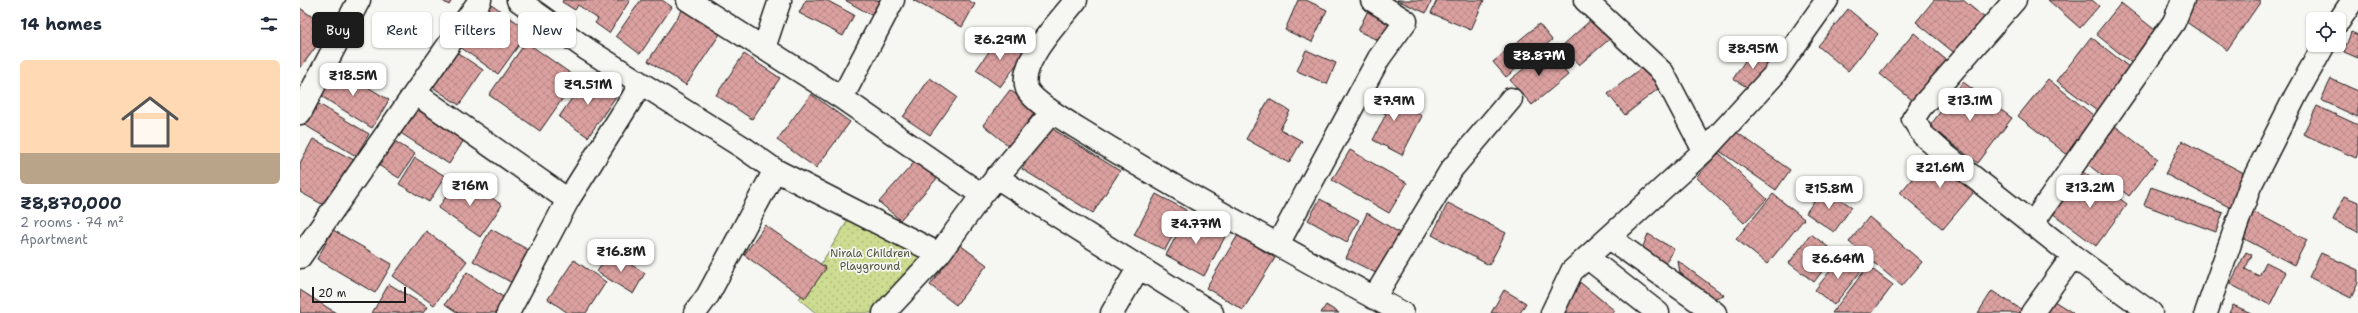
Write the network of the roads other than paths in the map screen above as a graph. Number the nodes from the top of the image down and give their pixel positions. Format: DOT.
graph roads {
  1 [pos="360,0"];
  2 [pos="480,0"];
  3 [pos="518,0"];
  4 [pos="688,0"];
  5 [pos="780,0"];
  6 [pos="893,0"];
  7 [pos="1076,0"];
  8 [pos="1372,0"];
  9 [pos="1586,0"];
  10 [pos="1826,0"];
  11 [pos="2015,0"];
  12 [pos="2184,0"];
  13 [pos="2354,0"];
  14 [pos="2345,12"];
  15 [pos="764,48"];
  16 [pos="2320,52"];
  17 [pos="641,84"];
  18 [pos="415,93"];
  19 [pos="842,98"];
  20 [pos="1511,99"];
  21 [pos="1052,112"];
  22 [pos="300,113"];
  23 [pos="1704,151"];
  24 [pos="775,170"];
  25 [pos="996,177"];
  26 [pos="982,195"];
  27 [pos="568,200"];
  28 [pos="2032,224"];
  29 [pos="1611,238"];
  30 [pos="1278,244"];
  31 [pos="939,254"];
  32 [pos="2074,256"];
  33 [pos="300,258"];
  34 [pos="1588,258"];
  35 [pos="1139,268"];
  36 [pos="1374,298"];
  37 [pos="508,313"];
  38 [pos="694,313"];
  39 [pos="884,313"];
  40 [pos="1112,313"];
  41 [pos="1212,313"];
  42 [pos="1402,313"];
  43 [pos="1552,313"];
  44 [pos="1658,313"];
  45 [pos="1715,313"];
  46 [pos="2032,313"];
  47 [pos="2151,313"];
  48 [pos="2206,313"];
  1 -- 22 [label="street"];
  2 -- 18 [label="street"];
  3 -- 17 [label="street"];
  4 -- 15 [label="street"];
  5 -- 15 [label="street"];
  6 -- 19 [label="street"];
  7 -- 21 [label="street"];
  8 -- 30 [label="street"];
  9 -- 23 [label="street"];
  10 -- 23 [label="street"];
  11 -- 28 [label="street"];
  12 -- 28 [label="street"];
  13 -- 14 [label="street"];
  15 -- 19 [label="street"];
  16 -- 48 [label="street"];
  17 -- 24 [label="street"];
  17 -- 27 [label="street"];
  18 -- 27 [label="street"];
  18 -- 33 [label="street"];
  19 -- 26 [label="street"];
  20 -- 36 [label="street"];
  21 -- 25 [label="street"];
  21 -- 30 [label="street"];
  23 -- 29 [label="street"];
  24 -- 31 [label="street"];
  24 -- 38 [label="street"];
  25 -- 26 [label="street"];
  25 -- 35 [label="street"];
  26 -- 31 [label="street"];
  27 -- 37 [label="street"];
  28 -- 32 [label="street"];
  29 -- 34 [label="street"];
  29 -- 45 [label="street"];
  30 -- 36 [label="street"];
  31 -- 39 [label="street"];
  32 -- 46 [label="street"];
  32 -- 47 [label="street"];
  34 -- 43 [label="street"];
  34 -- 44 [label="street"];
  35 -- 40 [label="street"];
  35 -- 41 [label="street"];
  36 -- 42 [label="street"];
}
